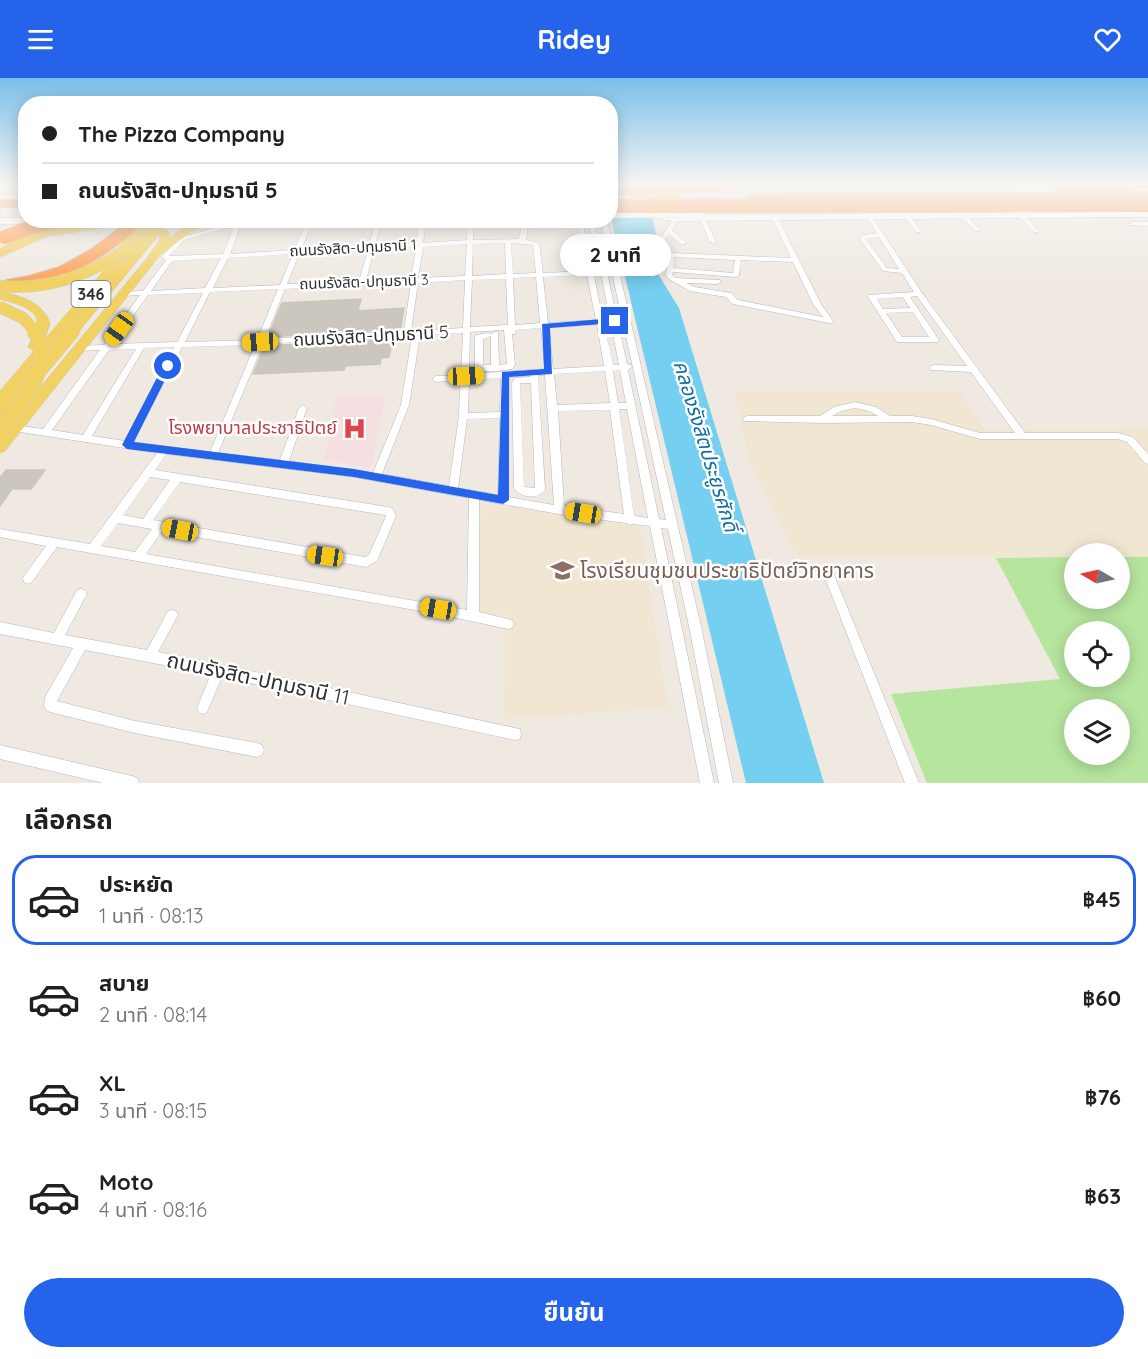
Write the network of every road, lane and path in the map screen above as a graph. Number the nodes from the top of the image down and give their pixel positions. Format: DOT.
graph roads {
  1 [pos="661,217"];
  2 [pos="827,217"];
  3 [pos="870,217"];
  4 [pos="908,217"];
  5 [pos="965,217"];
  6 [pos="1023,217"];
  7 [pos="676,218"];
  8 [pos="702,218"];
  9 [pos="775,218"];
  10 [pos="0,221"];
  11 [pos="18,221"];
  12 [pos="1132,224"];
  13 [pos="1148,224"];
  14 [pos="30,228"];
  15 [pos="68,228"];
  16 [pos="128,228"];
  17 [pos="154,228"];
  18 [pos="156,228"];
  19 [pos="171,228"];
  20 [pos="193,228"];
  21 [pos="219,228"];
  22 [pos="237,228"];
  23 [pos="306,228"];
  24 [pos="377,228"];
  25 [pos="422,228"];
  26 [pos="471,228"];
  27 [pos="524,228"];
  28 [pos="593,228"];
  29 [pos="594,228"];
  30 [pos="596,228"];
  31 [pos="977,230"];
  32 [pos="669,231"];
  33 [pos="918,231"];
  34 [pos="1036,231"];
  35 [pos="880,235"];
  36 [pos="522,241"];
  37 [pos="470,242"];
  38 [pos="508,242"];
  39 [pos="713,242"];
  40 [pos="682,243"];
  41 [pos="419,245"];
  42 [pos="372,247"];
  43 [pos="1,248"];
  44 [pos="296,251"];
  45 [pos="226,255"];
  46 [pos="120,259"];
  47 [pos="170,259"];
  48 [pos="716,259"];
  49 [pos="738,259"];
  50 [pos="151,260"];
  51 [pos="795,260"];
  52 [pos="618,269"];
  53 [pos="669,270"];
  54 [pos="903,271"];
  55 [pos="591,272"];
  56 [pos="604,272"];
  57 [pos="540,275"];
  58 [pos="508,276"];
  59 [pos="469,278"];
  60 [pos="717,278"];
  61 [pos="414,280"];
  62 [pos="674,280"];
  63 [pos="363,283"];
  64 [pos="0,285"];
  65 [pos="281,286"];
  66 [pos="122,289"];
  67 [pos="208,290"];
  68 [pos="717,292"];
  69 [pos="145,293"];
  70 [pos="905,294"];
  71 [pos="919,294"];
  72 [pos="0,295"];
  73 [pos="887,295"];
  74 [pos="0,307"];
  75 [pos="897,310"];
  76 [pos="915,310"];
  77 [pos="880,311"];
  78 [pos="626,320"];
  79 [pos="615,321"];
  80 [pos="599,322"];
  81 [pos="545,326"];
  82 [pos="509,330"];
  83 [pos="467,331"];
  84 [pos="412,334"];
  85 [pos="495,334"];
  86 [pos="260,342"];
  87 [pos="142,346"];
  88 [pos="178,346"];
  89 [pos="80,348"];
  90 [pos="106,348"];
  91 [pos="637,366"];
  92 [pos="624,367"];
  93 [pos="495,368"];
  94 [pos="609,368"];
  95 [pos="934,368"];
  96 [pos="973,369"];
  97 [pos="549,371"];
  98 [pos="517,373"];
  99 [pos="505,374"];
  100 [pos="466,376"];
  101 [pos="534,376"];
  102 [pos="436,378"];
  103 [pos="0,398"];
  104 [pos="631,406"];
  105 [pos="615,407"];
  106 [pos="303,408"];
  107 [pos="553,408"];
  108 [pos="504,414"];
  109 [pos="24,415"];
  110 [pos="0,416"];
  111 [pos="463,416"];
  112 [pos="747,419"];
  113 [pos="821,420"];
  114 [pos="889,420"];
  115 [pos="538,427"];
  116 [pos="14,428"];
  117 [pos="518,428"];
  118 [pos="0,430"];
  119 [pos="45,433"];
  120 [pos="1023,437"];
  121 [pos="85,439"];
  122 [pos="127,445"];
  123 [pos="0,447"];
  124 [pos="164,450"];
  125 [pos="213,455"];
  126 [pos="1148,460"];
  127 [pos="283,464"];
  128 [pos="147,473"];
  129 [pos="376,477"];
  130 [pos="177,478"];
  131 [pos="453,491"];
  132 [pos="474,495"];
  133 [pos="503,500"];
  134 [pos="559,510"];
  135 [pos="115,518"];
  136 [pos="630,521"];
  137 [pos="145,524"];
  138 [pos="653,524"];
  139 [pos="672,525"];
  140 [pos="160,526"];
  141 [pos="0,533"];
  142 [pos="55,542"];
  143 [pos="93,549"];
  144 [pos="137,557"];
  145 [pos="827,570"];
  146 [pos="28,579"];
  147 [pos="81,594"];
  148 [pos="172,615"];
  149 [pos="473,617"];
  150 [pos="508,624"];
  151 [pos="0,628"];
  152 [pos="57,638"];
  153 [pos="82,643"];
  154 [pos="150,656"];
  155 [pos="219,670"];
  156 [pos="203,708"];
  157 [pos="514,734"];
  158 [pos="257,750"];
  159 [pos="0,752"];
  160 [pos="132,783"];
  161 [pos="707,783"];
  162 [pos="726,783"];
  163 [pos="912,783"];
  1 -- 7 [label="main road"];
  2 -- 9 [label="main road"];
  3 -- 35 [label="street"];
  4 -- 33 [label="street"];
  5 -- 31 [label="street"];
  6 -- 34 [label="street"];
  7 -- 8 [label="main road"];
  7 -- 32 [label="street"];
  8 -- 9 [label="main road"];
  8 -- 39 [label="street"];
  9 -- 51 [label="street"];
  10 -- 11 [label="main road"];
  12 -- 13 [label="street"];
  14 -- 43 [label="highway, bridge"];
  15 -- 43 [label="main road"];
  16 -- 64 [label="highway, bridge"];
  17 -- 64 [label="main road, bridge"];
  18 -- 110 [label="main road, bridge"];
  19 -- 66 [label="main road"];
  20 -- 50 [label="main road"];
  21 -- 47 [label="street"];
  22 -- 45 [label="street"];
  23 -- 44 [label="street"];
  24 -- 42 [label="street"];
  25 -- 41 [label="street"];
  26 -- 37 [label="street"];
  27 -- 36 [label="street"];
  28 -- 55 [label="street"];
  29 -- 56 [label="street"];
  30 -- 52 [label="street"];
  32 -- 40 [label="street"];
  32 -- 52 [label="street"];
  35 -- 54 [label="street"];
  35 -- 54 [label="street"];
  36 -- 38 [label="street, ถนนรังสิต-ปทุมธานี 1"];
  36 -- 57 [label="street, ถนนรังสิต-ปทุมธานี 1"];
  37 -- 38 [label="street, ถนนรังสิต-ปทุมธานี 1"];
  37 -- 41 [label="street, ถนนรังสิต-ปทุมธานี 1"];
  37 -- 59 [label="street"];
  38 -- 58 [label="street"];
  41 -- 42 [label="street, ถนนรังสิต-ปทุมธานี 1"];
  41 -- 61 [label="street"];
  42 -- 44 [label="street, ถนนรังสิต-ปทุมธานี 1"];
  42 -- 63 [label="street"];
  44 -- 45 [label="street, ถนนรังสิต-ปทุมธานี 1"];
  44 -- 65 [label="street"];
  45 -- 47 [label="street, ถนนรังสิต-ปทุมธานี 1"];
  45 -- 67 [label="street"];
  46 -- 50 [label="main road"];
  46 -- 50 [label="main road, 346"];
  46 -- 103 [label="main road, 346"];
  47 -- 69 [label="street"];
  48 -- 49 [label="street"];
  48 -- 53 [label="street"];
  48 -- 60 [label="street"];
  49 -- 51 [label="street"];
  49 -- 60 [label="street"];
  50 -- 66 [label="main road, 346"];
  51 -- 68 [label="street"];
  52 -- 78 [label="street"];
  53 -- 60 [label="street"];
  53 -- 62 [label="street"];
  54 -- 71 [label="street"];
  55 -- 56 [label="street, ถนนรังสิต-ปทุมธานี 3"];
  55 -- 57 [label="street, ถนนรังสิต-ปทุมธานี 3"];
  55 -- 80 [label="street"];
  56 -- 79 [label="street"];
  57 -- 58 [label="street, ถนนรังสิต-ปทุมธานี 3"];
  57 -- 81 [label="street"];
  58 -- 59 [label="street, ถนนรังสิต-ปทุมธานี 3"];
  58 -- 82 [label="street"];
  59 -- 61 [label="street, ถนนรังสิต-ปทุมธานี 3"];
  59 -- 83 [label="street"];
  60 -- 62 [label="street"];
  60 -- 68 [label="street"];
  61 -- 63 [label="street, ถนนรังสิต-ปทุมธานี 3"];
  61 -- 84 [label="street"];
  62 -- 68 [label="street"];
  63 -- 65 [label="street, ถนนรังสิต-ปทุมธานี 3"];
  65 -- 67 [label="street, ถนนรังสิต-ปทุมธานี 3"];
  65 -- 86 [label="street"];
  66 -- 69 [label="street, ถนนรังสิต-ปทุมธานี 3"];
  66 -- 89 [label="main road, 346"];
  66 -- 109 [label="main road"];
  67 -- 69 [label="street, ถนนรังสิต-ปทุมธานี 3"];
  67 -- 88 [label="street"];
  69 -- 90 [label="street"];
  70 -- 71 [label="street"];
  70 -- 73 [label="street"];
  70 -- 76 [label="street"];
  71 -- 96 [label="street"];
  72 -- 103 [label="main road"];
  73 -- 75 [label="street"];
  73 -- 77 [label="street"];
  74 -- 118 [label="main road, bridge"];
  75 -- 76 [label="street"];
  75 -- 77 [label="street"];
  76 -- 77 [label="street"];
  78 -- 79 [label="street, ถนนรังสิต-ปทุมธานี 5"];
  78 -- 91 [label="street"];
  79 -- 80 [label="street, ถนนรังสิต-ปทุมธานี 5"];
  79 -- 92 [label="street"];
  80 -- 81 [label="street, ถนนรังสิต-ปทุมธานี 5"];
  80 -- 94 [label="street"];
  81 -- 82 [label="street, ถนนรังสิต-ปทุมธานี 5"];
  81 -- 97 [label="street"];
  82 -- 83 [label="street, ถนนรังสิต-ปทุมธานี 5"];
  82 -- 85 [label="street"];
  82 -- 93 [label="street"];
  82 -- 98 [label="street"];
  83 -- 84 [label="street, ถนนรังสิต-ปทุมธานี 5"];
  83 -- 100 [label="street"];
  84 -- 86 [label="street, ถนนรังสิต-ปทุมธานี 5"];
  84 -- 129 [label="street"];
  85 -- 93 [label="street"];
  85 -- 93 [label="street"];
  86 -- 88 [label="street, ถนนรังสิต-ปทุมธานี 5"];
  86 -- 125 [label="street"];
  87 -- 88 [label="street, ถนนรังสิต-ปทุมธานี 5"];
  87 -- 90 [label="street, ถนนรังสิต-ปทุมธานี 5"];
  87 -- 121 [label="street"];
  88 -- 122 [label="street"];
  89 -- 90 [label="street, ถนนรังสิต-ปทุมธานี 5"];
  89 -- 109 [label="main road, 346"];
  90 -- 119 [label="street"];
  91 -- 92 [label="street"];
  91 -- 139 [label="street"];
  92 -- 94 [label="street"];
  92 -- 104 [label="street"];
  94 -- 97 [label="street"];
  94 -- 105 [label="street"];
  95 -- 96 [label="street"];
  96 -- 120 [label="street"];
  97 -- 101 [label="street"];
  97 -- 107 [label="street"];
  98 -- 99 [label="street"];
  98 -- 101 [label="street"];
  99 -- 100 [label="street"];
  99 -- 108 [label="street"];
  100 -- 102 [label="street"];
  100 -- 111 [label="street"];
  101 -- 115 [label="street"];
  101 -- 117 [label="street"];
  104 -- 105 [label="street"];
  104 -- 138 [label="street"];
  105 -- 107 [label="street"];
  105 -- 136 [label="street"];
  106 -- 127 [label="street"];
  107 -- 134 [label="street"];
  108 -- 111 [label="street"];
  108 -- 133 [label="street"];
  109 -- 116 [label="main road, 346"];
  111 -- 131 [label="street"];
  112 -- 113 [label="street"];
  113 -- 114 [label="street"];
  113 -- 114 [label="street"];
  114 -- 120 [label="street"];
  115 -- 117 [label="street"];
  115 -- 117 [label="street"];
  116 -- 119 [label="street"];
  116 -- 123 [label="main road, 346"];
  119 -- 121 [label="street"];
  120 -- 126 [label="street"];
  121 -- 122 [label="street"];
  122 -- 124 [label="street"];
  124 -- 125 [label="street"];
  124 -- 128 [label="street"];
  125 -- 127 [label="street"];
  127 -- 129 [label="street"];
  128 -- 130 [label="street"];
  128 -- 135 [label="street"];
  129 -- 131 [label="street"];
  130 -- 137 [label="street"];
  130 -- 140 [label="street"];
  131 -- 132 [label="street"];
  132 -- 133 [label="street"];
  132 -- 149 [label="street"];
  133 -- 134 [label="street"];
  134 -- 136 [label="street"];
  135 -- 137 [label="street"];
  135 -- 143 [label="street"];
  136 -- 138 [label="street"];
  137 -- 140 [label="street"];
  138 -- 139 [label="street"];
  138 -- 161 [label="street"];
  139 -- 162 [label="street"];
  140 -- 144 [label="street"];
  141 -- 142 [label="street"];
  142 -- 143 [label="street"];
  142 -- 146 [label="street"];
  143 -- 144 [label="street"];
  144 -- 149 [label="street"];
  145 -- 163 [label="street"];
  147 -- 152 [label="street"];
  148 -- 154 [label="street"];
  149 -- 150 [label="street"];
  151 -- 152 [label="street, ถนนรังสิต-ปทุมธานี 11"];
  152 -- 153 [label="street, ถนนรังสิต-ปทุมธานี 11"];
  153 -- 154 [label="street, ถนนรังสิต-ปทุมธานี 11"];
  153 -- 158 [label="street"];
  154 -- 155 [label="street, ถนนรังสิต-ปทุมธานี 11"];
  155 -- 156 [label="street"];
  155 -- 157 [label="street, ถนนรังสิต-ปทุมธานี 11"];
  159 -- 160 [label="street"];
}
